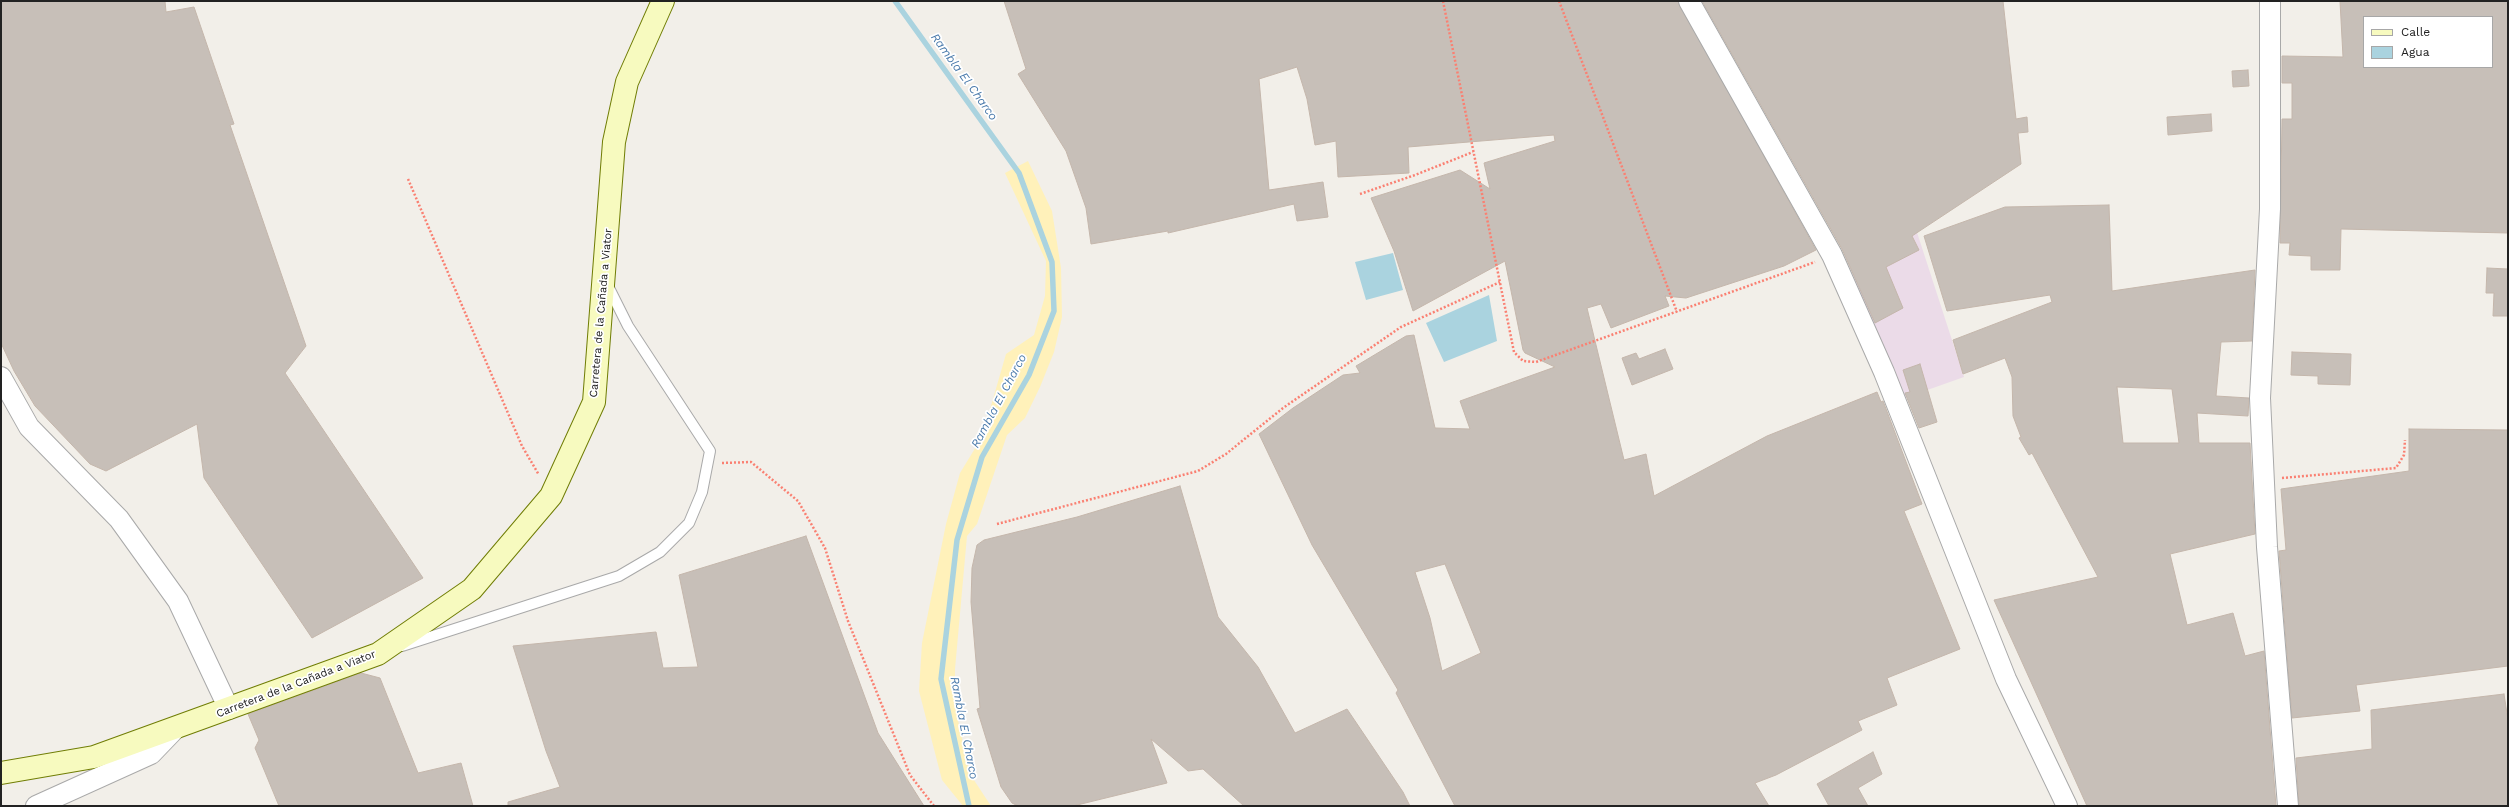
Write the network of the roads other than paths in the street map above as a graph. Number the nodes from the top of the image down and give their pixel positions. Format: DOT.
graph roads {
  1 [pos="663,1"];
  2 [pos="1689,1"];
  3 [pos="2270,1"];
  4 [pos="604,279"];
  5 [pos="1,377"];
  6 [pos="378,654"];
  7 [pos="230,709"];
  8 [pos="176,728"];
  9 [pos="1,773"];
  10 [pos="36,806"];
  11 [pos="2067,806"];
  12 [pos="2288,806"];
  1 -- 4 [label="street, Carretera de la Cañada a Viator"];
  2 -- 11 [label="street"];
  3 -- 12 [label="street"];
  4 -- 6 [label="street, Carretera de la Cañada a Viator"];
  4 -- 6 [label="lane"];
  5 -- 7 [label="street"];
  6 -- 7 [label="street, Carretera de la Cañada a Viator"];
  7 -- 8 [label="street, Carretera de la Cañada a Viator"];
  8 -- 9 [label="street, Carretera de la Cañada a Viator"];
  8 -- 10 [label="street"];
}
